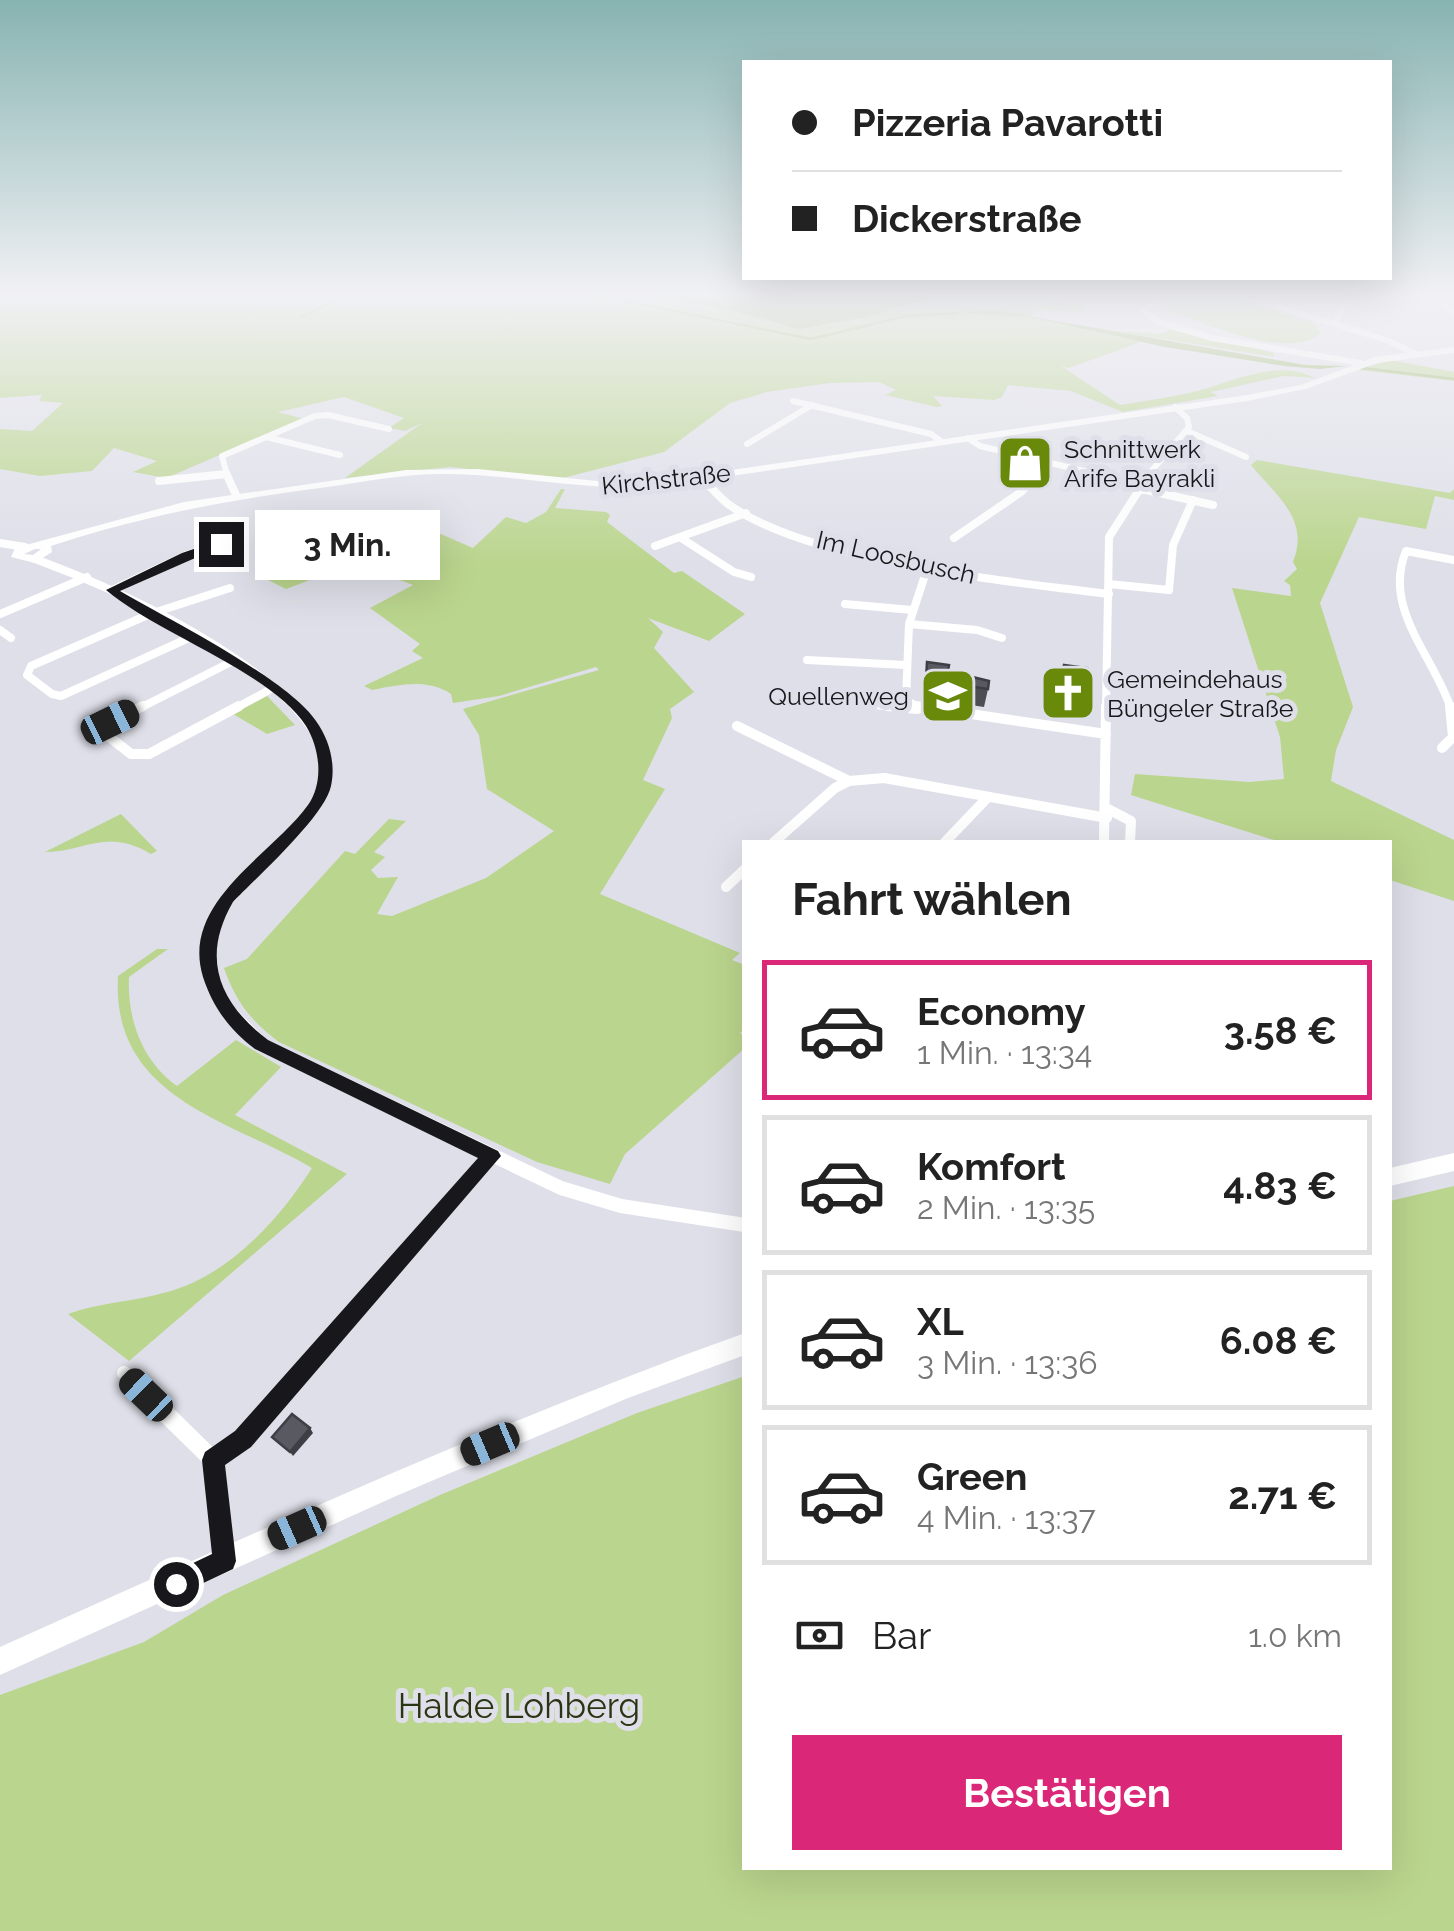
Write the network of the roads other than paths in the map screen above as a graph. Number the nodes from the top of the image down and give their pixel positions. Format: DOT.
graph roads {
  1 [pos="1305,385"];
  2 [pos="793,401"];
  3 [pos="812,405"];
  4 [pos="1175,407"];
  5 [pos="389,430"];
  6 [pos="1186,431"];
  7 [pos="266,437"];
  8 [pos="968,438"];
  9 [pos="942,442"];
  10 [pos="747,444"];
  11 [pos="340,455"];
  12 [pos="1246,457"];
  13 [pos="1049,462"];
  14 [pos="226,474"];
  15 [pos="701,477"];
  16 [pos="158,481"];
  17 [pos="1139,487"];
  18 [pos="236,495"];
  19 [pos="1192,500"];
  20 [pos="1213,505"];
  21 [pos="746,513"];
  22 [pos="681,538"];
  23 [pos="954,538"];
  24 [pos="0,544"];
  25 [pos="221,544"];
  26 [pos="654,546"];
  27 [pos="27,555"];
  28 [pos="1454,560"];
  29 [pos="927,569"];
  30 [pos="751,576"];
  31 [pos="86,577"];
  32 [pos="230,588"];
  33 [pos="1108,589"];
  34 [pos="112,590"];
  35 [pos="845,604"];
  36 [pos="912,610"];
  37 [pos="0,614"];
  38 [pos="150,614"];
  39 [pos="909,624"];
  40 [pos="0,630"];
  41 [pos="191,637"];
  42 [pos="11,638"];
  43 [pos="1002,638"];
  44 [pos="807,660"];
  45 [pos="233,661"];
  46 [pos="906,666"];
  47 [pos="274,688"];
  48 [pos="865,704"];
  49 [pos="921,710"];
  50 [pos="738,726"];
  51 [pos="1106,734"];
  52 [pos="1442,748"];
  53 [pos="849,781"];
  54 [pos="988,797"];
  55 [pos="1106,813"];
  56 [pos="776,840"];
  57 [pos="947,840"];
  58 [pos="1104,840"];
  59 [pos="1130,840"];
  60 [pos="742,872"];
  61 [pos="726,886"];
  62 [pos="491,1156"];
  63 [pos="1454,1162"];
  64 [pos="1392,1177"];
  65 [pos="742,1225"];
  66 [pos="742,1345"];
  67 [pos="124,1373"];
  68 [pos="213,1460"];
  69 [pos="224,1561"];
  70 [pos="0,1661"];
  1 -- 4 [label="street, Kirchstraße"];
  2 -- 3 [label="street"];
  3 -- 9 [label="street"];
  3 -- 10 [label="street"];
  4 -- 6 [label="street"];
  4 -- 8 [label="street, Kirchstraße"];
  5 -- 7 [label="street"];
  6 -- 12 [label="street"];
  6 -- 17 [label="street"];
  7 -- 11 [label="street"];
  7 -- 14 [label="street"];
  8 -- 9 [label="street, Kirchstraße"];
  8 -- 13 [label="street"];
  9 -- 15 [label="street, Kirchstraße"];
  13 -- 17 [label="street"];
  13 -- 23 [label="street"];
  14 -- 16 [label="street"];
  14 -- 18 [label="street"];
  15 -- 18 [label="street, Kirchstraße"];
  15 -- 21 [label="street, Im Loosbusch"];
  17 -- 19 [label="street"];
  17 -- 33 [label="street"];
  18 -- 27 [label="street, Kirchstraße"];
  19 -- 20 [label="street"];
  19 -- 33 [label="street, Im Loosbusch"];
  21 -- 22 [label="street"];
  21 -- 29 [label="street, Im Loosbusch"];
  22 -- 26 [label="street"];
  22 -- 30 [label="street"];
  24 -- 27 [label="street"];
  25 -- 34 [label="street"];
  27 -- 31 [label="street"];
  28 -- 52 [label="street"];
  29 -- 33 [label="street, Im Loosbusch"];
  29 -- 36 [label="street"];
  31 -- 34 [label="street"];
  31 -- 37 [label="street"];
  32 -- 38 [label="street"];
  33 -- 51 [label="street"];
  34 -- 38 [label="street"];
  35 -- 36 [label="street"];
  36 -- 39 [label="street"];
  38 -- 41 [label="street"];
  38 -- 41 [label="street"];
  39 -- 43 [label="street"];
  39 -- 46 [label="street"];
  40 -- 42 [label="street"];
  41 -- 45 [label="street"];
  44 -- 46 [label="street"];
  45 -- 47 [label="street"];
  45 -- 47 [label="street"];
  46 -- 49 [label="street"];
  47 -- 62 [label="street"];
  48 -- 49 [label="street"];
  49 -- 51 [label="street"];
  50 -- 53 [label="street"];
  51 -- 55 [label="street"];
  53 -- 54 [label="street"];
  53 -- 56 [label="street"];
  54 -- 55 [label="street"];
  54 -- 57 [label="street"];
  55 -- 58 [label="street"];
  55 -- 59 [label="street"];
  60 -- 61 [label="street"];
  62 -- 65 [label="street"];
  62 -- 68 [label="street"];
  63 -- 64 [label="street"];
  66 -- 69 [label="street"];
  67 -- 68 [label="street"];
  68 -- 69 [label="street"];
  69 -- 70 [label="street"];
}
